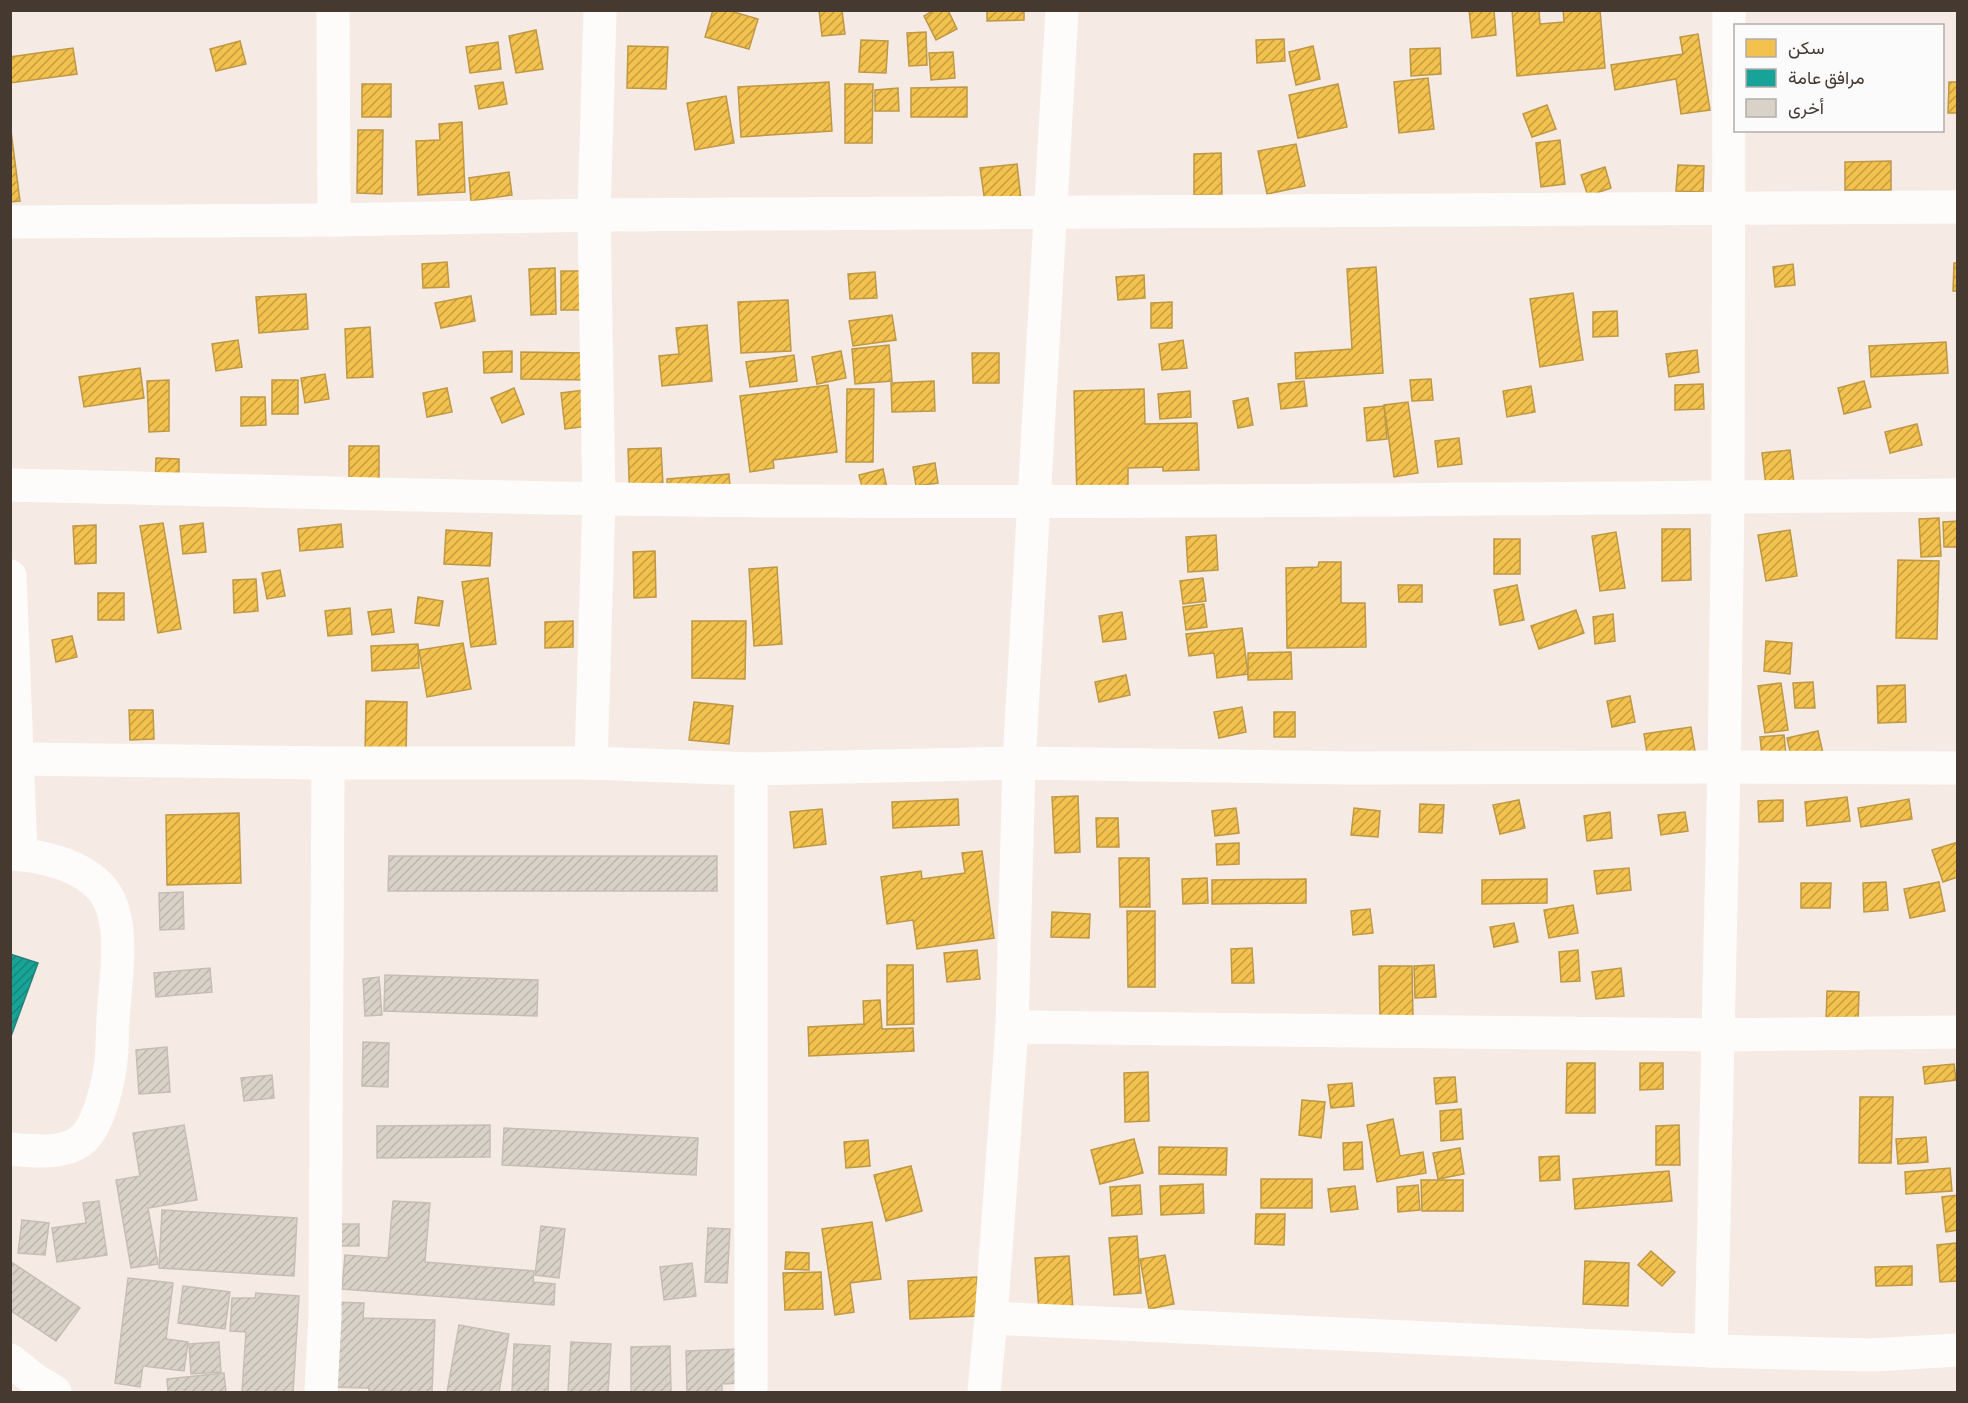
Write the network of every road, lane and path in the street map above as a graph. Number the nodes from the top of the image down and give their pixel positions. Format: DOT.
graph roads {
  1 [pos="333,10"];
  2 [pos="600,10"];
  3 [pos="1062,10"];
  4 [pos="1729,10"];
  5 [pos="1958,207"];
  6 [pos="1729,208"];
  7 [pos="1050,212"];
  8 [pos="594,215"];
  9 [pos="334,220"];
  10 [pos="10,222"];
  11 [pos="10,484"];
  12 [pos="1958,495"];
  13 [pos="1728,497"];
  14 [pos="599,499"];
  15 [pos="1035,502"];
  16 [pos="10,576"];
  17 [pos="18,759"];
  18 [pos="328,763"];
  19 [pos="591,763"];
  20 [pos="1019,763"];
  21 [pos="1724,767"];
  22 [pos="1958,768"];
  23 [pos="751,769"];
  24 [pos="16,855"];
  25 [pos="1012,1028"];
  26 [pos="1958,1032"];
  27 [pos="1719,1035"];
  28 [pos="10,1149"];
  29 [pos="991,1318"];
  30 [pos="1958,1350"];
  31 [pos="1711,1351"];
  32 [pos="10,1360"];
  33 [pos="56,1392"];
  34 [pos="321,1392"];
  35 [pos="751,1392"];
  36 [pos="984,1392"];
  1 -- 9 [label="street"];
  2 -- 8 [label="street"];
  3 -- 7 [label="street"];
  4 -- 6 [label="street"];
  5 -- 6 [label="street"];
  6 -- 7 [label="street"];
  6 -- 13 [label="street"];
  7 -- 8 [label="street"];
  7 -- 15 [label="street"];
  8 -- 9 [label="street"];
  8 -- 14 [label="street"];
  9 -- 10 [label="street"];
  11 -- 14 [label="street"];
  12 -- 13 [label="street"];
  13 -- 15 [label="street"];
  13 -- 21 [label="street"];
  14 -- 15 [label="street"];
  14 -- 19 [label="street"];
  15 -- 20 [label="street"];
  16 -- 17 [label="street"];
  17 -- 18 [label="street"];
  17 -- 24 [label="street"];
  18 -- 19 [label="street"];
  18 -- 34 [label="street"];
  19 -- 23 [label="street"];
  20 -- 21 [label="street"];
  20 -- 23 [label="street"];
  20 -- 25 [label="street"];
  21 -- 22 [label="street"];
  21 -- 27 [label="street"];
  23 -- 35 [label="street"];
  24 -- 28 [label="street"];
  25 -- 27 [label="street"];
  25 -- 29 [label="street"];
  26 -- 27 [label="street"];
  27 -- 31 [label="street"];
  29 -- 31 [label="street"];
  29 -- 36 [label="street"];
  30 -- 31 [label="street"];
  32 -- 33 [label="street"];
}
